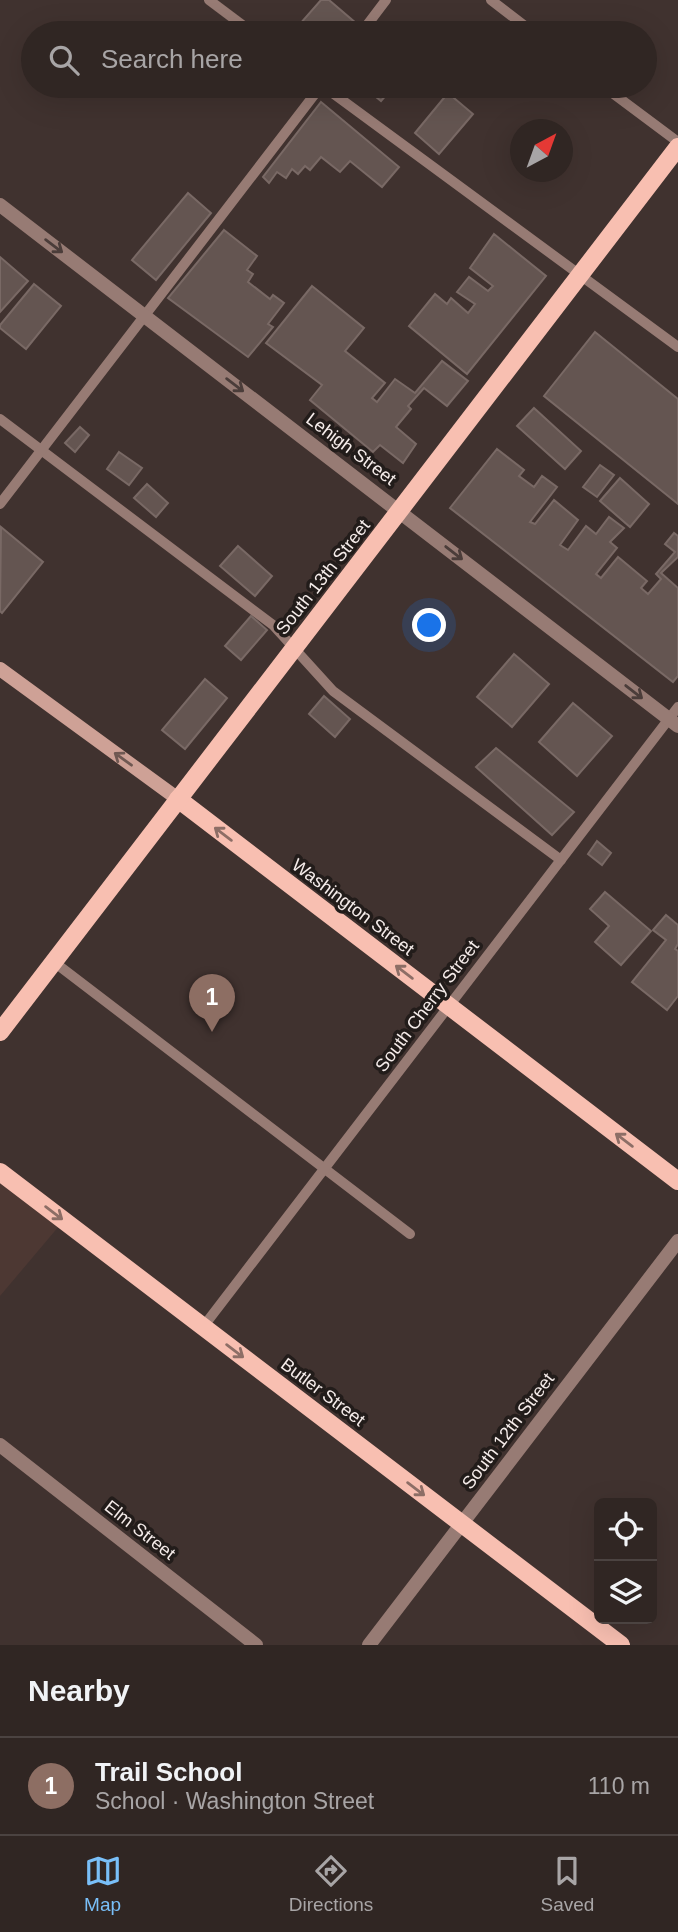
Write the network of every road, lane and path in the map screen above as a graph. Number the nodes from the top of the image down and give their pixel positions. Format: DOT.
graph roads {
  1 [pos="209,0"];
  2 [pos="386,0"];
  3 [pos="491,0"];
  4 [pos="237,21"];
  5 [pos="370,21"];
  6 [pos="518,21"];
  7 [pos="313,98"];
  8 [pos="338,98"];
  9 [pos="618,98"];
  10 [pos="678,145"];
  11 [pos="0,205"];
  12 [pos="578,275"];
  13 [pos="146,316"];
  14 [pos="678,347"];
  15 [pos="0,419"];
  16 [pos="42,450"];
  17 [pos="0,504"];
  18 [pos="401,511"];
  19 [pos="294,649"];
  20 [pos="0,669"];
  21 [pos="678,706"];
  22 [pos="673,723"];
  23 [pos="178,799"];
  24 [pos="561,860"];
  25 [pos="54,962"];
  26 [pos="448,1006"];
  27 [pos="0,1032"];
  28 [pos="325,1168"];
  29 [pos="0,1172"];
  30 [pos="678,1181"];
  31 [pos="410,1234"];
  32 [pos="678,1241"];
  33 [pos="203,1327"];
  34 [pos="0,1445"];
  35 [pos="462,1524"];
  36 [pos="256,1645"];
  37 [pos="369,1645"];
  38 [pos="621,1645"];
  1 -- 4 [label="lane"];
  2 -- 5 [label="lane"];
  3 -- 6 [label="lane"];
  7 -- 13 [label="lane"];
  8 -- 12 [label="lane"];
  9 -- 10 [label="lane"];
  10 -- 12 [label="main road, South 13th Street"];
  11 -- 13 [label="street, Lehigh Street, one-way"];
  12 -- 14 [label="lane"];
  12 -- 18 [label="main road, South 13th Street"];
  13 -- 16 [label="lane"];
  13 -- 18 [label="street, Lehigh Street, one-way"];
  15 -- 16 [label="lane"];
  16 -- 17 [label="lane"];
  16 -- 19 [label="lane"];
  18 -- 19 [label="main road, South 13th Street"];
  18 -- 22 [label="street, Lehigh Street, one-way"];
  19 -- 23 [label="main road, South 13th Street"];
  19 -- 24 [label="lane"];
  23 -- 20 [label="street, Washington Street, one-way"];
  21 -- 22 [label="lane, South Cherry Street"];
  22 -- 24 [label="lane, South Cherry Street"];
  23 -- 25 [label="main road, South 13th Street"];
  26 -- 23 [label="main road, Washington Street, one-way"];
  24 -- 26 [label="lane, South Cherry Street"];
  25 -- 27 [label="main road, South 13th Street"];
  25 -- 28 [label="lane"];
  26 -- 28 [label="lane, South Cherry Street"];
  30 -- 26 [label="main road, Washington Street, one-way"];
  28 -- 31 [label="lane"];
  28 -- 33 [label="lane, South Cherry Street"];
  29 -- 33 [label="main road, Butler Street, one-way"];
  32 -- 35 [label="street, South 12th Street"];
  33 -- 35 [label="main road, Butler Street, one-way"];
  34 -- 36 [label="street, Elm Street"];
  35 -- 37 [label="street, South 12th Street"];
  35 -- 38 [label="main road, Butler Street"];
}
